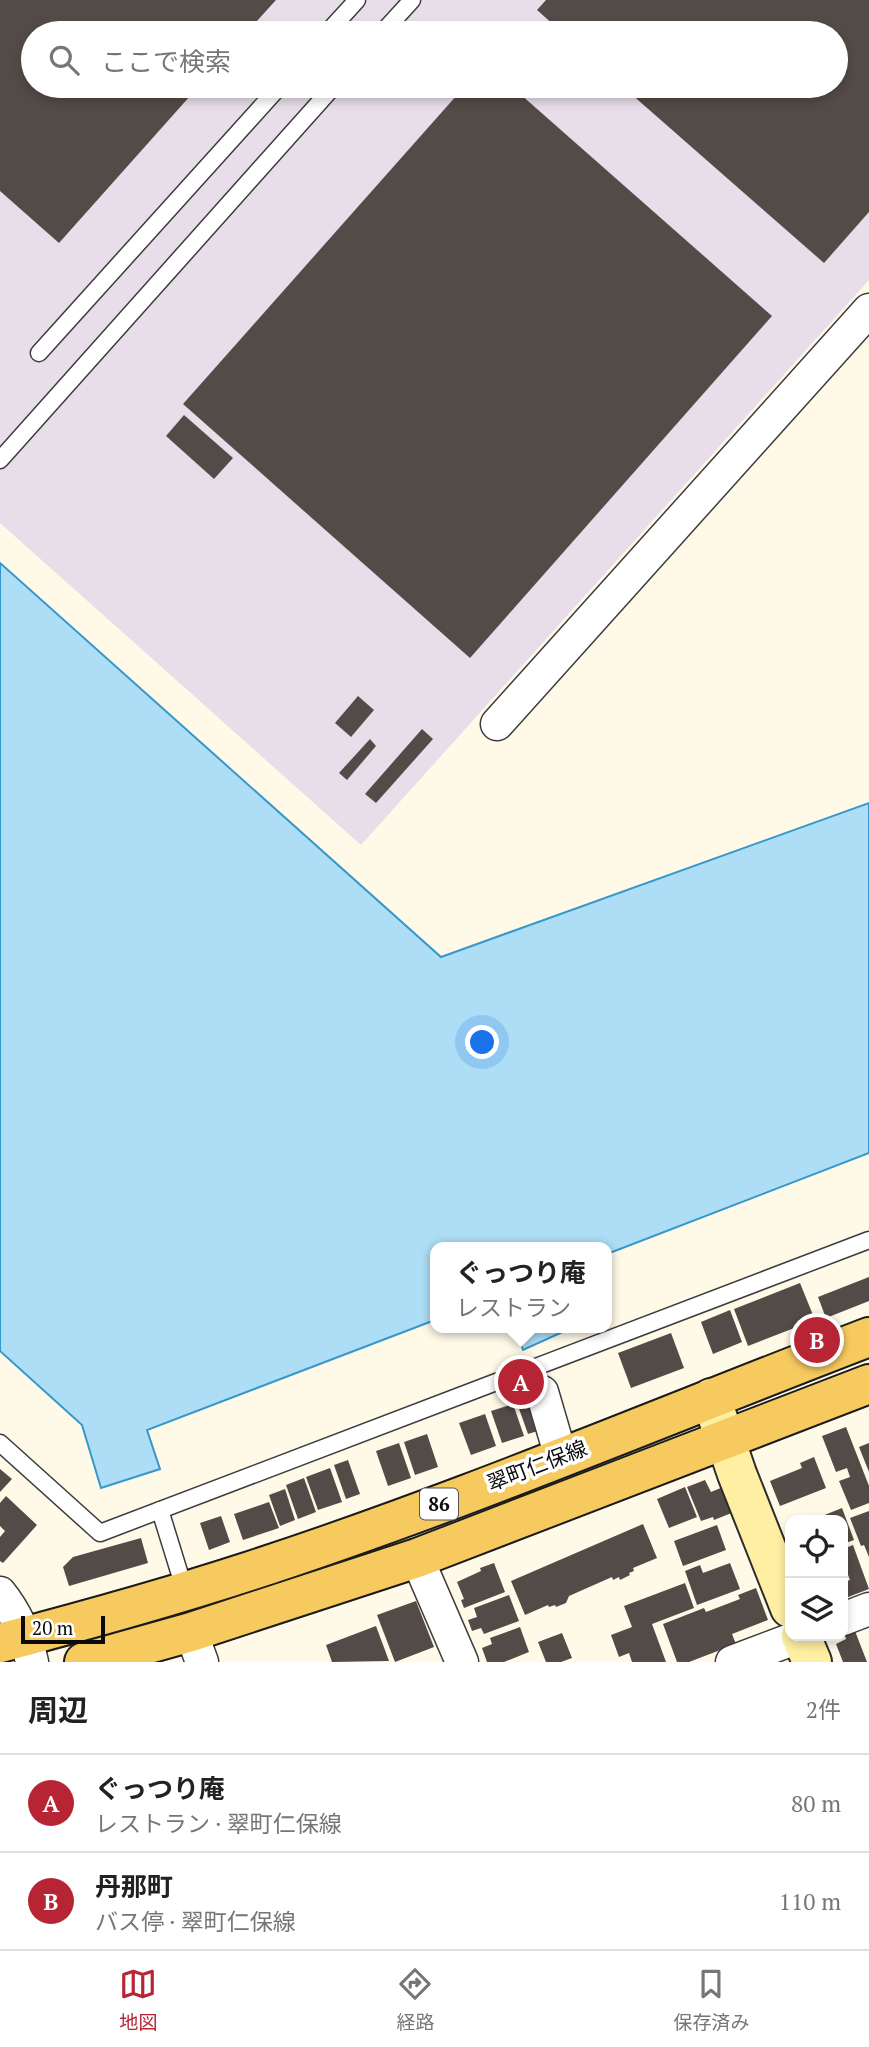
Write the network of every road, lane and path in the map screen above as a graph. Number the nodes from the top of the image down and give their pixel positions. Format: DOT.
graph roads {
  1 [pos="357,0"];
  2 [pos="412,0"];
  3 [pos="338,21"];
  4 [pos="393,21"];
  5 [pos="269,98"];
  6 [pos="323,98"];
  7 [pos="869,310"];
  8 [pos="39,353"];
  9 [pos="0,460"];
  10 [pos="497,724"];
  11 [pos="869,1240"];
  12 [pos="869,1337"];
  13 [pos="869,1384"];
  14 [pos="542,1392"];
  15 [pos="711,1398"];
  16 [pos="725,1439"];
  17 [pos="0,1443"];
  18 [pos="561,1457"];
  19 [pos="160,1510"];
  20 [pos="417,1558"];
  21 [pos="185,1591"];
  22 [pos="0,1593"];
  23 [pos="785,1595"];
  24 [pos="869,1609"];
  25 [pos="848,1617"];
  26 [pos="788,1641"];
  27 [pos="803,1641"];
  28 [pos="19,1647"];
  29 [pos="196,1647"];
  30 [pos="84,1662"];
  31 [pos="462,1662"];
  32 [pos="732,1662"];
  33 [pos="812,1662"];
  1 -- 3 [label="lane"];
  2 -- 4 [label="lane"];
  5 -- 8 [label="lane"];
  6 -- 9 [label="lane"];
  7 -- 10 [label="street"];
  11 -- 19 [label="lane"];
  12 -- 15 [label="main road, 翠町仁保線 / 86"];
  13 -- 16 [label="main road, 翠町仁保線 / 86"];
  14 -- 18 [label="street"];
  15 -- 16 [label="street"];
  15 -- 18 [label="main road, 翠町仁保線 / 86"];
  16 -- 20 [label="main road, 翠町仁保線 / 86"];
  16 -- 23 [label="street"];
  17 -- 19 [label="lane"];
  18 -- 21 [label="main road, 翠町仁保線 / 86"];
  19 -- 21 [label="lane"];
  20 -- 29 [label="main road, 翠町仁保線 / 86"];
  20 -- 31 [label="street"];
  21 -- 28 [label="main road, 翠町仁保線 / 86"];
  22 -- 28 [label="street"];
  24 -- 25 [label="street"];
  26 -- 32 [label="street"];
  27 -- 33 [label="street"];
  29 -- 30 [label="main road, 翠町仁保線 / 86"];
}
